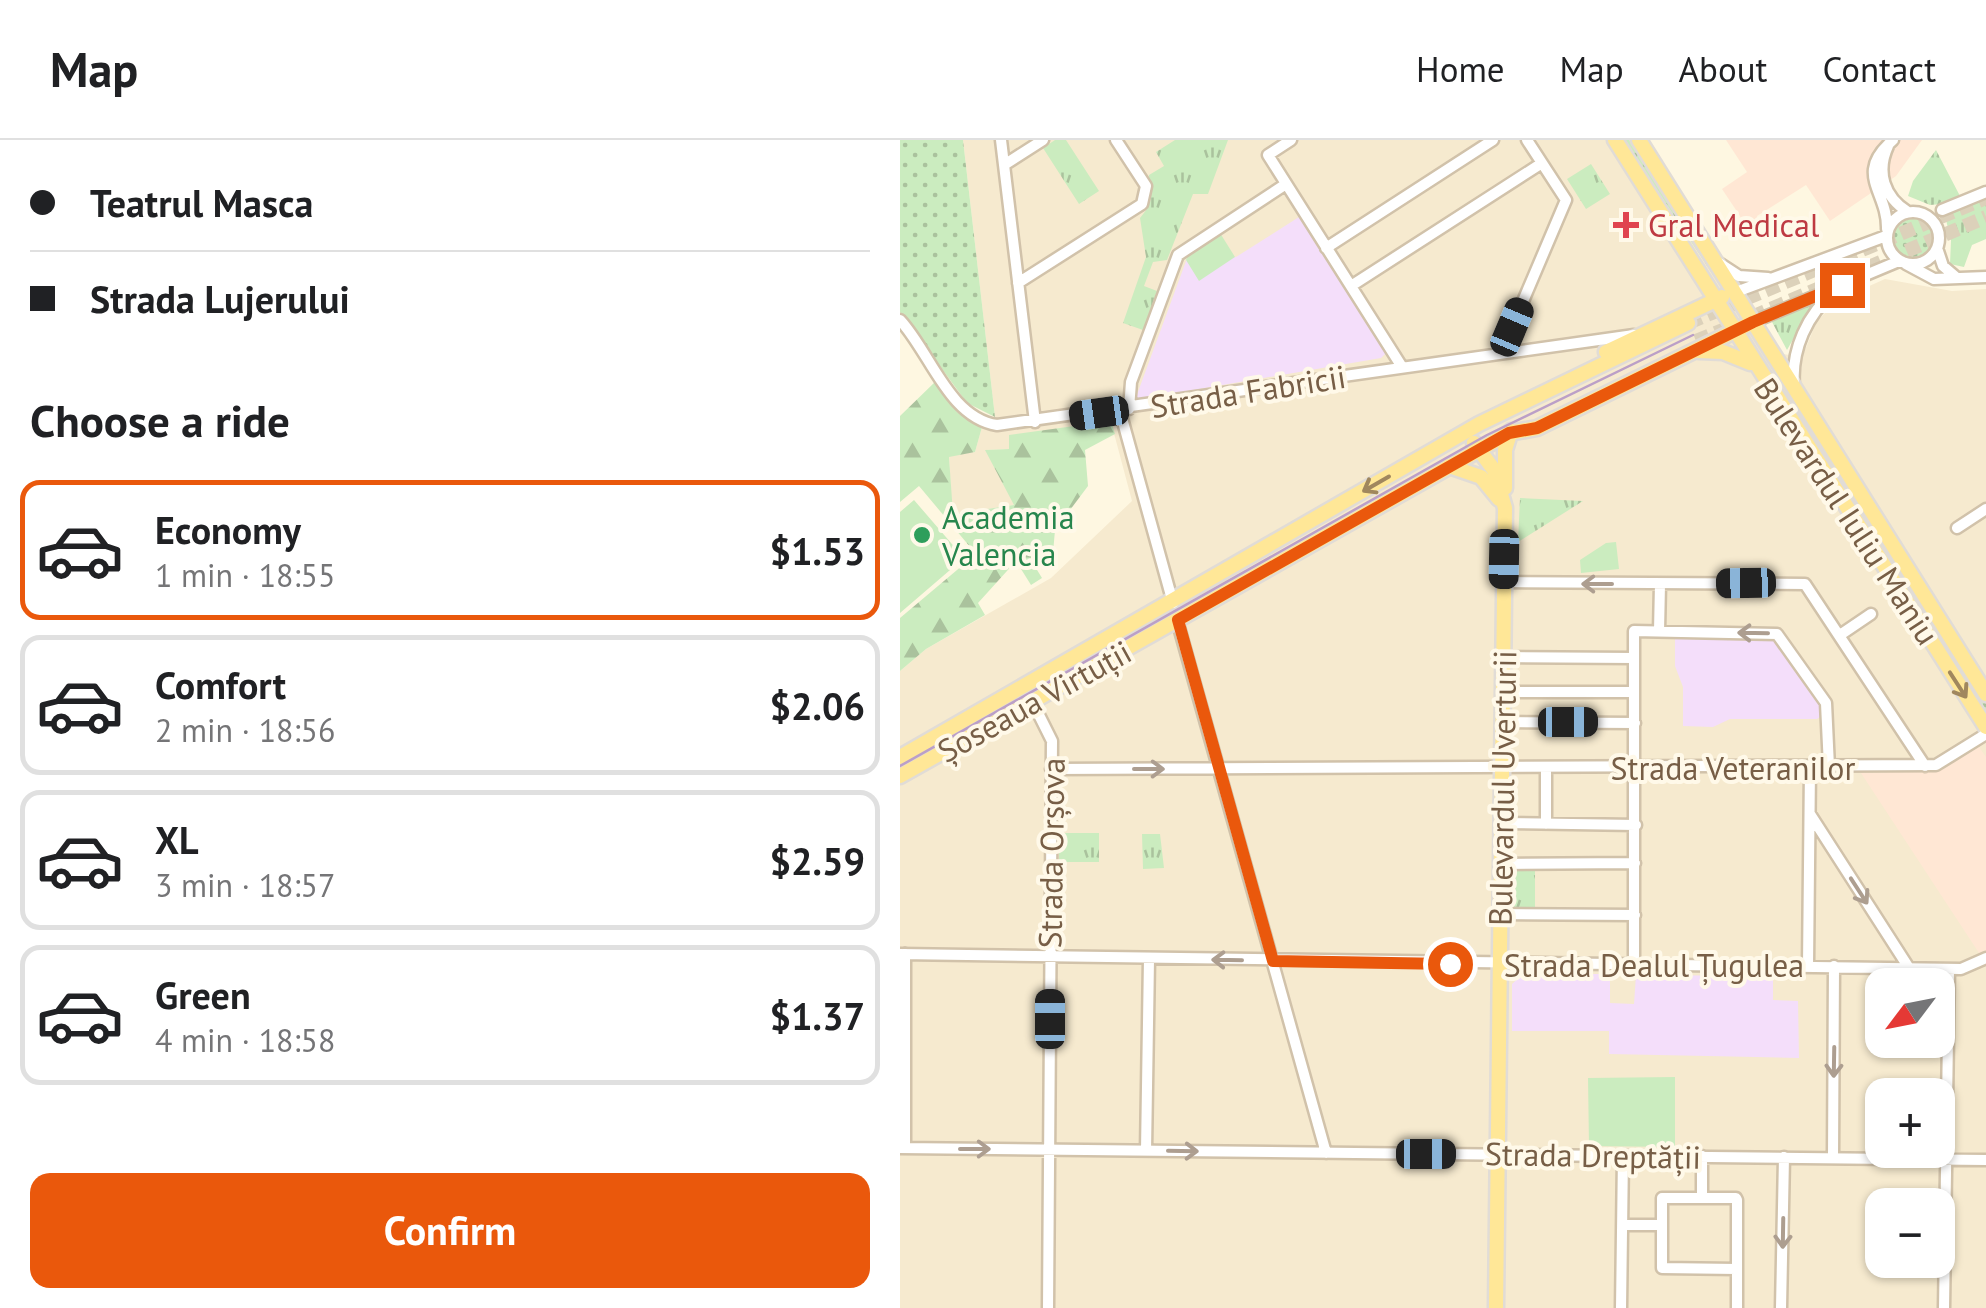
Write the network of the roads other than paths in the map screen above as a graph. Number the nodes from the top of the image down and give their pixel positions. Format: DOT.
graph roads {
  1 [pos="1001,140"];
  2 [pos="1044,140"];
  3 [pos="1116,140"];
  4 [pos="1291,140"];
  5 [pos="1494,140"];
  6 [pos="1527,140"];
  7 [pos="1615,140"];
  8 [pos="1639,140"];
  9 [pos="1892,141"];
  10 [pos="1542,163"];
  11 [pos="1004,165"];
  12 [pos="1286,184"];
  13 [pos="1986,192"];
  14 [pos="1942,210"];
  15 [pos="1908,212"];
  16 [pos="1887,234"];
  17 [pos="1326,248"];
  18 [pos="1937,248"];
  19 [pos="1716,260"];
  20 [pos="1902,262"];
  21 [pos="1697,268"];
  22 [pos="1779,278"];
  23 [pos="1958,278"];
  24 [pos="1986,278"];
  25 [pos="1018,283"];
  26 [pos="1842,285"];
  27 [pos="1350,286"];
  28 [pos="1736,292"];
  29 [pos="1715,300"];
  30 [pos="1689,318"];
  31 [pos="900,320"];
  32 [pos="1753,322"];
  33 [pos="1733,332"];
  34 [pos="1645,333"];
  35 [pos="1694,347"];
  36 [pos="1500,352"];
  37 [pos="1754,366"];
  38 [pos="1402,367"];
  39 [pos="1794,392"];
  40 [pos="1124,410"];
  41 [pos="1035,422"];
  42 [pos="1509,433"];
  43 [pos="1460,436"];
  44 [pos="1482,448"];
  45 [pos="1449,466"];
  46 [pos="1504,508"];
  47 [pos="1986,509"];
  48 [pos="1957,528"];
  49 [pos="1504,582"];
  50 [pos="1660,584"];
  51 [pos="1172,602"];
  52 [pos="1871,614"];
  53 [pos="1178,620"];
  54 [pos="1665,631"];
  55 [pos="1840,635"];
  56 [pos="1503,657"];
  57 [pos="1634,658"];
  58 [pos="1981,676"];
  59 [pos="1502,692"];
  60 [pos="1634,692"];
  61 [pos="1986,694"];
  62 [pos="1033,703"];
  63 [pos="1502,722"];
  64 [pos="1634,723"];
  65 [pos="1986,731"];
  66 [pos="900,756"];
  67 [pos="1925,766"];
  68 [pos="1810,767"];
  69 [pos="1830,767"];
  70 [pos="1635,768"];
  71 [pos="1052,769"];
  72 [pos="1220,769"];
  73 [pos="1546,769"];
  74 [pos="1502,770"];
  75 [pos="900,776"];
  76 [pos="1809,813"];
  77 [pos="1502,823"];
  78 [pos="1546,824"];
  79 [pos="1636,825"];
  80 [pos="1635,863"];
  81 [pos="1501,864"];
  82 [pos="1500,914"];
  83 [pos="1635,915"];
  84 [pos="903,954"];
  85 [pos="1050,957"];
  86 [pos="1149,958"];
  87 [pos="1985,959"];
  88 [pos="1273,961"];
  89 [pos="1500,964"];
  90 [pos="1634,964"];
  91 [pos="1808,966"];
  92 [pos="1834,966"];
  93 [pos="1909,968"];
  94 [pos="1955,969"];
  95 [pos="902,1148"];
  96 [pos="1051,1150"];
  97 [pos="1146,1151"];
  98 [pos="1326,1153"];
  99 [pos="1498,1154"];
  100 [pos="1624,1155"];
  101 [pos="1702,1156"];
  102 [pos="1784,1157"];
  103 [pos="1832,1157"];
  104 [pos="1865,1158"];
  105 [pos="1955,1160"];
  106 [pos="1986,1160"];
  107 [pos="1946,1168"];
  108 [pos="1702,1196"];
  109 [pos="1622,1225"];
  110 [pos="1662,1225"];
  111 [pos="1737,1268"];
  112 [pos="1048,1308"];
  113 [pos="1496,1308"];
  114 [pos="1621,1308"];
  115 [pos="1737,1308"];
  116 [pos="1781,1308"];
  117 [pos="1944,1308"];
  1 -- 11 [label="street"];
  2 -- 11 [label="street"];
  3 -- 25 [label="street"];
  4 -- 12 [label="street"];
  5 -- 17 [label="street"];
  6 -- 10 [label="street"];
  7 -- 21 [label="main road, Bulevardul Iuliu Maniu"];
  8 -- 19 [label="main road, Bulevardul Iuliu Maniu"];
  9 -- 15 [label="street"];
  9 -- 16 [label="street"];
  10 -- 27 [label="street"];
  10 -- 36 [label="street"];
  11 -- 25 [label="street"];
  12 -- 17 [label="street"];
  12 -- 40 [label="street"];
  13 -- 14 [label="street"];
  15 -- 16 [label="street"];
  15 -- 18 [label="street"];
  16 -- 20 [label="street"];
  16 -- 22 [label="street"];
  17 -- 27 [label="street"];
  18 -- 20 [label="street"];
  18 -- 23 [label="street"];
  19 -- 22 [label="street"];
  19 -- 28 [label="main road, Bulevardul Iuliu Maniu"];
  20 -- 23 [label="street"];
  20 -- 26 [label="street"];
  21 -- 29 [label="main road, Bulevardul Iuliu Maniu"];
  21 -- 30 [label="main road"];
  22 -- 28 [label="street"];
  23 -- 24 [label="street"];
  25 -- 41 [label="street"];
  26 -- 32 [label="street"];
  26 -- 39 [label="street"];
  27 -- 38 [label="street"];
  28 -- 29 [label="main road, Șoseaua Virtuții"];
  28 -- 32 [label="main road, Bulevardul Iuliu Maniu"];
  29 -- 30 [label="main road, Șoseaua Virtuții"];
  29 -- 33 [label="main road, Bulevardul Iuliu Maniu"];
  30 -- 34 [label="main road, Șoseaua Virtuții"];
  30 -- 43 [label="main road"];
  31 -- 41 [label="street, Strada Fabricii"];
  32 -- 33 [label="main road, Șoseaua Virtuții"];
  32 -- 39 [label="main road, Bulevardul Iuliu Maniu"];
  33 -- 35 [label="main road, Șoseaua Virtuții"];
  33 -- 37 [label="main road, Bulevardul Iuliu Maniu"];
  34 -- 36 [label="street, Strada Fabricii"];
  34 -- 43 [label="main road, Șoseaua Virtuții"];
  35 -- 37 [label="main road"];
  35 -- 42 [label="main road"];
  35 -- 42 [label="main road, Șoseaua Virtuții"];
  36 -- 38 [label="street, Strada Fabricii"];
  37 -- 65 [label="main road, Bulevardul Iuliu Maniu, one-way"];
  38 -- 40 [label="street, Strada Fabricii"];
  39 -- 58 [label="main road, Bulevardul Iuliu Maniu"];
  40 -- 41 [label="street, Strada Fabricii"];
  40 -- 51 [label="street"];
  42 -- 44 [label="main road, Șoseaua Virtuții"];
  42 -- 46 [label="main road"];
  43 -- 44 [label="main road"];
  43 -- 51 [label="main road, Șoseaua Virtuții, one-way"];
  44 -- 45 [label="main road, Șoseaua Virtuții"];
  44 -- 46 [label="main road, Bulevardul Uverturii"];
  45 -- 46 [label="main road"];
  45 -- 53 [label="main road, Șoseaua Virtuții"];
  46 -- 49 [label="main road, Bulevardul Uverturii"];
  47 -- 48 [label="street"];
  50 -- 49 [label="street, one-way"];
  49 -- 56 [label="main road, Bulevardul Uverturii"];
  50 -- 54 [label="street"];
  50 -- 55 [label="street"];
  51 -- 66 [label="main road, Șoseaua Virtuții"];
  52 -- 55 [label="street"];
  53 -- 62 [label="main road, Șoseaua Virtuții"];
  53 -- 72 [label="street"];
  54 -- 57 [label="street"];
  69 -- 54 [label="street, one-way"];
  55 -- 67 [label="street"];
  56 -- 57 [label="street"];
  56 -- 59 [label="main road, Bulevardul Uverturii"];
  57 -- 60 [label="street"];
  58 -- 61 [label="main road, Bulevardul Iuliu Maniu"];
  59 -- 60 [label="street"];
  59 -- 63 [label="main road, Bulevardul Uverturii"];
  60 -- 64 [label="street"];
  62 -- 71 [label="street, Strada Orșova"];
  62 -- 75 [label="main road, Șoseaua Virtuții"];
  63 -- 64 [label="street"];
  63 -- 74 [label="main road, Bulevardul Uverturii"];
  64 -- 70 [label="street"];
  65 -- 67 [label="street, Strada Veteranilor"];
  67 -- 69 [label="street, Strada Veteranilor"];
  68 -- 69 [label="street, Strada Veteranilor"];
  68 -- 70 [label="street, Strada Veteranilor"];
  68 -- 76 [label="street"];
  70 -- 73 [label="street, Strada Veteranilor"];
  70 -- 79 [label="street"];
  71 -- 72 [label="street, Strada Veteranilor, one-way"];
  71 -- 85 [label="street, Strada Orșova"];
  72 -- 74 [label="street, Strada Veteranilor"];
  72 -- 88 [label="street"];
  73 -- 74 [label="street, Strada Veteranilor"];
  73 -- 78 [label="street"];
  74 -- 77 [label="main road, Bulevardul Uverturii"];
  76 -- 91 [label="street"];
  76 -- 93 [label="street, one-way"];
  77 -- 78 [label="street"];
  77 -- 81 [label="main road, Bulevardul Uverturii"];
  78 -- 79 [label="street"];
  79 -- 80 [label="street"];
  80 -- 81 [label="street"];
  80 -- 83 [label="street"];
  81 -- 82 [label="main road, Bulevardul Uverturii"];
  82 -- 83 [label="street"];
  82 -- 89 [label="main road, Bulevardul Uverturii"];
  83 -- 90 [label="street"];
  84 -- 85 [label="street, Strada Dealul Țugulea"];
  84 -- 95 [label="street"];
  85 -- 86 [label="street, Strada Dealul Țugulea"];
  85 -- 96 [label="street, Strada Orșova"];
  88 -- 86 [label="street, Strada Dealul Țugulea, one-way"];
  86 -- 97 [label="street"];
  87 -- 94 [label="street, Strada Dealul Țugulea"];
  88 -- 89 [label="street, Strada Dealul Țugulea"];
  88 -- 98 [label="street"];
  89 -- 90 [label="street, Strada Dealul Țugulea"];
  89 -- 99 [label="main road, Bulevardul Uverturii"];
  90 -- 91 [label="street, Strada Dealul Țugulea"];
  91 -- 92 [label="street, Strada Dealul Țugulea"];
  92 -- 93 [label="street, Strada Dealul Țugulea"];
  92 -- 103 [label="street, one-way"];
  95 -- 96 [label="street, Strada Dreptății, one-way"];
  96 -- 97 [label="street, Strada Dreptății"];
  96 -- 112 [label="street, Strada Orșova"];
  97 -- 98 [label="street, Strada Dreptății, one-way"];
  98 -- 99 [label="street, Strada Dreptății"];
  99 -- 100 [label="street, Strada Dreptății"];
  99 -- 113 [label="main road, Bulevardul Uverturii"];
  100 -- 101 [label="street, Strada Dreptății"];
  100 -- 109 [label="street"];
  101 -- 102 [label="street, Strada Dreptății"];
  101 -- 108 [label="street"];
  102 -- 103 [label="street, Strada Dreptății"];
  102 -- 116 [label="street, one-way"];
  103 -- 104 [label="street, Strada Dreptății"];
  105 -- 106 [label="street, Strada Dreptății"];
  107 -- 117 [label="street"];
  108 -- 110 [label="street"];
  108 -- 111 [label="street"];
  109 -- 110 [label="street"];
  109 -- 114 [label="street"];
  110 -- 111 [label="street"];
  111 -- 115 [label="street"];
}
